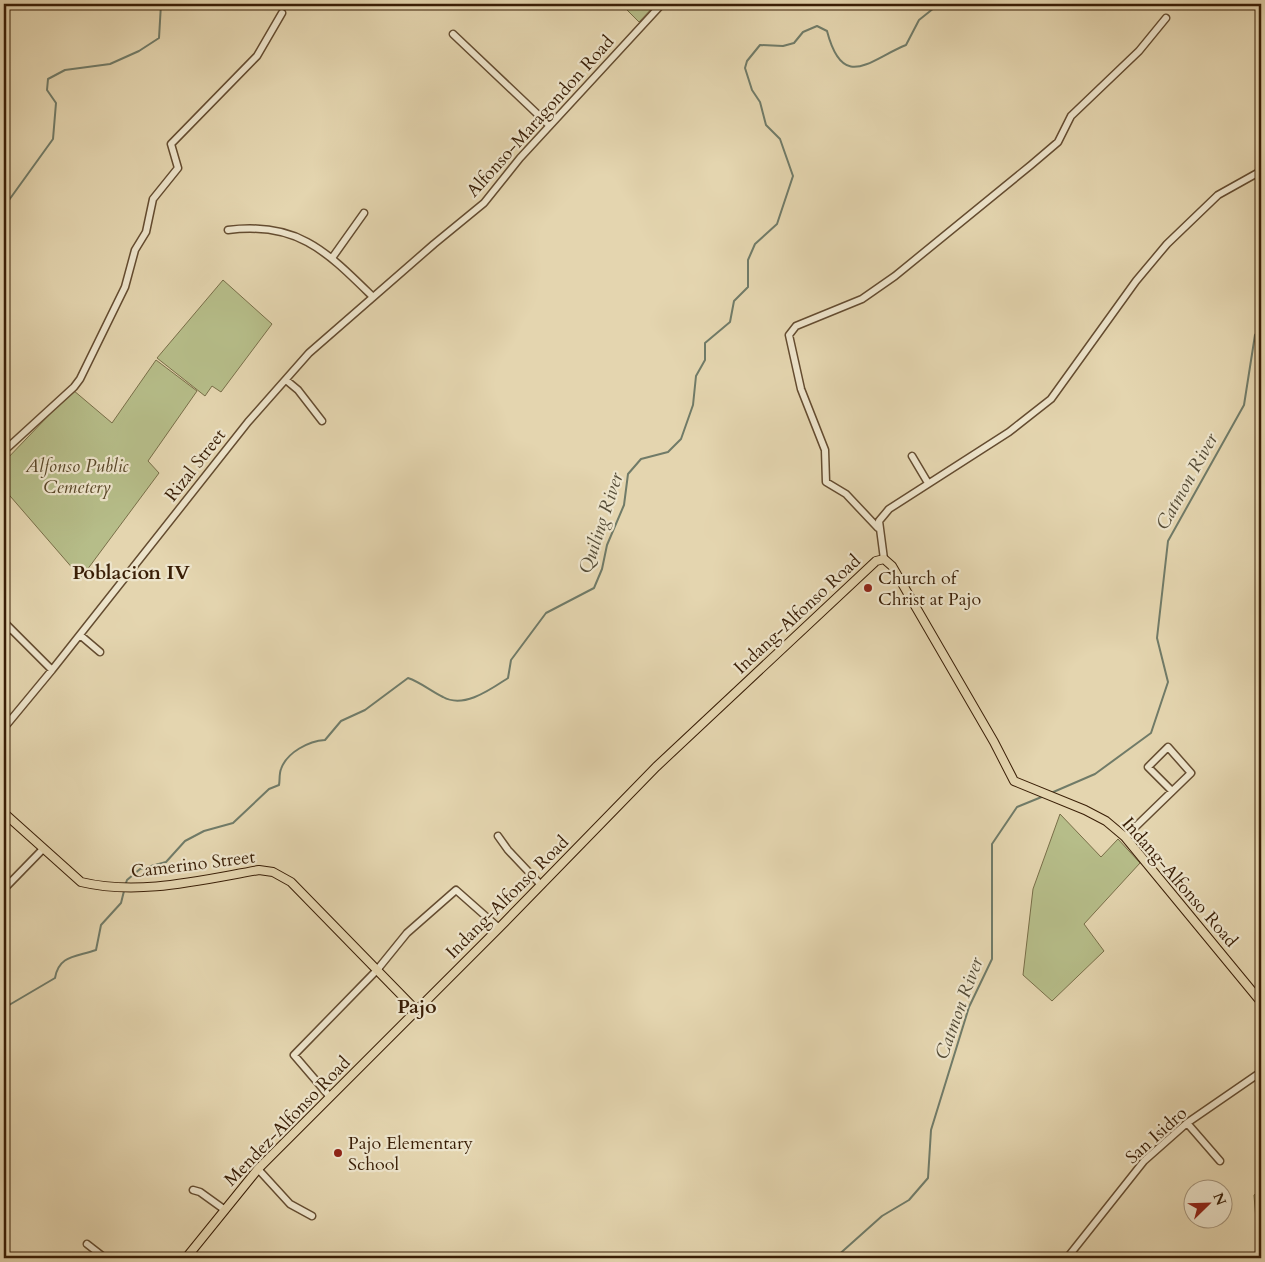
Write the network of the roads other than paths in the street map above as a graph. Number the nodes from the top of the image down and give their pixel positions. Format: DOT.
graph roads {
  1 [pos="662,4"];
  2 [pos="282,13"];
  3 [pos="1166,18"];
  4 [pos="453,34"];
  5 [pos="549,125"];
  6 [pos="1261,171"];
  7 [pos="364,213"];
  8 [pos="228,230"];
  9 [pos="434,244"];
  10 [pos="332,258"];
  11 [pos="373,297"];
  12 [pos="286,380"];
  13 [pos="322,420"];
  14 [pos="4,450"];
  15 [pos="912,456"];
  16 [pos="928,483"];
  17 [pos="878,528"];
  18 [pos="884,560"];
  19 [pos="4,622"];
  20 [pos="10,628"];
  21 [pos="4,635"];
  22 [pos="80,635"];
  23 [pos="100,652"];
  24 [pos="52,670"];
  25 [pos="4,728"];
  26 [pos="1172,791"];
  27 [pos="4,813"];
  28 [pos="498,836"];
  29 [pos="1125,837"];
  30 [pos="43,849"];
  31 [pos="541,885"];
  32 [pos="4,887"];
  33 [pos="499,928"];
  34 [pos="377,970"];
  35 [pos="1261,1002"];
  36 [pos="416,1010"];
  37 [pos="1261,1072"];
  38 [pos="330,1097"];
  39 [pos="1187,1123"];
  40 [pos="1220,1161"];
  41 [pos="258,1168"];
  42 [pos="194,1190"];
  43 [pos="225,1210"];
  44 [pos="312,1216"];
  45 [pos="87,1244"];
  46 [pos="105,1258"];
  47 [pos="186,1258"];
  48 [pos="1067,1258"];
  1 -- 5 [label="street, Alfonso-Maragondon Road"];
  2 -- 14 [label="street"];
  3 -- 17 [label="street"];
  4 -- 5 [label="street"];
  5 -- 9 [label="street, Alfonso-Maragondon Road"];
  6 -- 16 [label="street"];
  7 -- 10 [label="street"];
  8 -- 10 [label="street"];
  9 -- 11 [label="street, Rizal Street"];
  10 -- 11 [label="street"];
  11 -- 12 [label="street, Rizal Street"];
  12 -- 13 [label="street"];
  12 -- 22 [label="street, Rizal Street"];
  15 -- 16 [label="street"];
  16 -- 17 [label="street"];
  17 -- 18 [label="street"];
  18 -- 29 [label="main road, Indang-Alfonso Road"];
  18 -- 31 [label="main road, Indang-Alfonso Road"];
  19 -- 20 [label="street"];
  20 -- 21 [label="street"];
  20 -- 24 [label="street"];
  22 -- 23 [label="street"];
  22 -- 24 [label="street, Rizal Street"];
  24 -- 25 [label="street, Rizal Street"];
  26 -- 26 [label="street"];
  26 -- 29 [label="street"];
  27 -- 30 [label="main road, Camerino Street"];
  28 -- 31 [label="street"];
  29 -- 35 [label="main road, Indang-Alfonso Road"];
  30 -- 32 [label="street"];
  30 -- 34 [label="main road, Camerino Street"];
  31 -- 33 [label="main road, Indang-Alfonso Road"];
  33 -- 34 [label="street"];
  33 -- 36 [label="main road, Indang-Alfonso Road"];
  34 -- 36 [label="main road, Camerino Street"];
  34 -- 38 [label="street"];
  36 -- 38 [label="main road, Mendez-Alfonso Road"];
  37 -- 39 [label="street, San Isidro"];
  38 -- 41 [label="main road, Mendez-Alfonso Road"];
  39 -- 40 [label="street"];
  39 -- 48 [label="street, San Isidro"];
  41 -- 43 [label="main road, Mendez-Alfonso Road"];
  41 -- 44 [label="street"];
  42 -- 43 [label="street"];
  43 -- 47 [label="main road, Mendez-Alfonso Road"];
  45 -- 46 [label="street"];
}
